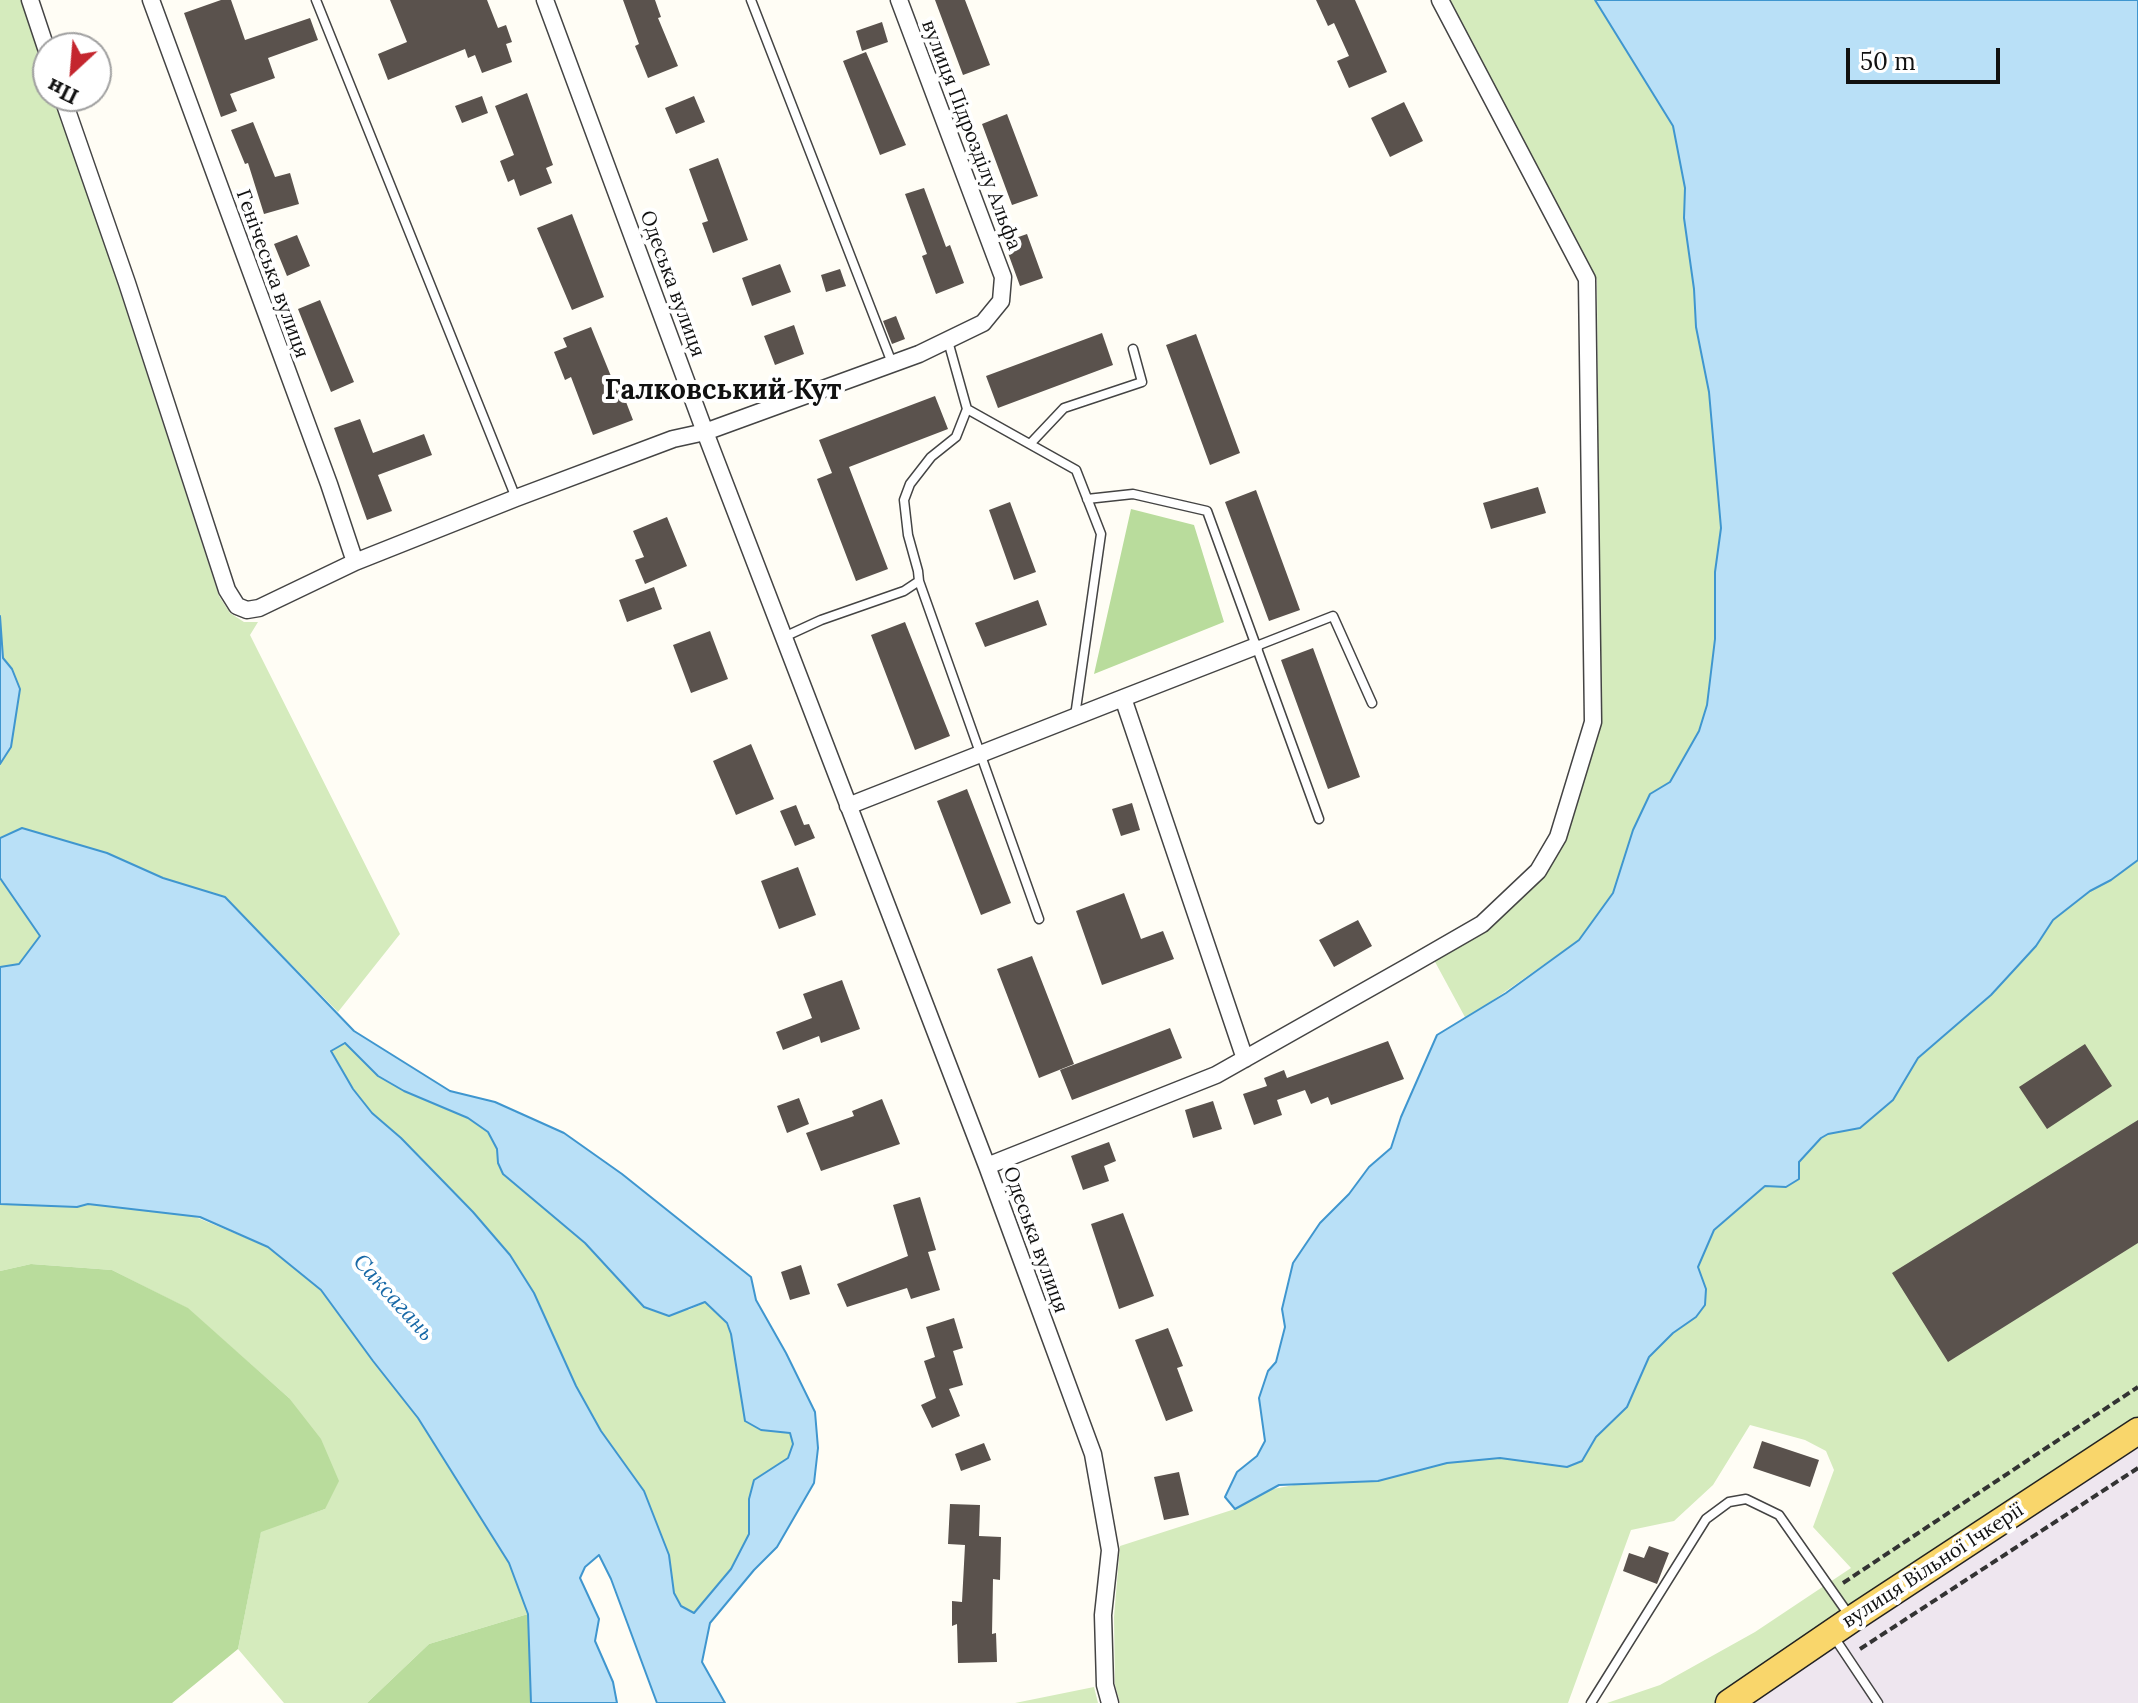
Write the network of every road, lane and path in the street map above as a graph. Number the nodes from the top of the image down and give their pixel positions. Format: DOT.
graph roads {
  1 [pos="30,0"];
  2 [pos="151,0"];
  3 [pos="316,0"];
  4 [pos="545,0"];
  5 [pos="751,0"];
  6 [pos="899,0"];
  7 [pos="1440,0"];
  8 [pos="41,32"];
  9 [pos="68,112"];
  10 [pos="948,340"];
  11 [pos="1133,349"];
  12 [pos="892,363"];
  13 [pos="967,409"];
  14 [pos="705,432"];
  15 [pos="1030,444"];
  16 [pos="516,498"];
  17 [pos="1087,499"];
  18 [pos="355,562"];
  19 [pos="919,581"];
  20 [pos="784,637"];
  21 [pos="1254,647"];
  22 [pos="1123,698"];
  23 [pos="1372,703"];
  24 [pos="1074,717"];
  25 [pos="980,754"];
  26 [pos="848,806"];
  27 [pos="1319,819"];
  28 [pos="1039,919"];
  29 [pos="1245,1059"];
  30 [pos="987,1166"];
  31 [pos="2138,1387"];
  32 [pos="2138,1431"];
  33 [pos="2138,1468"];
  34 [pos="1832,1590"];
  35 [pos="1842,1626"];
  36 [pos="1848,1657"];
  37 [pos="1110,1703"];
  38 [pos="1591,1703"];
  39 [pos="1729,1703"];
  40 [pos="1878,1703"];
  1 -- 8 [label="street"];
  2 -- 18 [label="street, Генічеська вулиця"];
  3 -- 16 [label="lane"];
  4 -- 14 [label="street, Одеська вулиця"];
  5 -- 12 [label="lane"];
  6 -- 10 [label="street, вулиця Підрозділу Альфа"];
  7 -- 29 [label="street"];
  9 -- 18 [label="street, вулиця Підрозділу Альфа"];
  10 -- 12 [label="street, вулиця Підрозділу Альфа"];
  10 -- 13 [label="lane"];
  11 -- 15 [label="lane"];
  12 -- 14 [label="street, вулиця Підрозділу Альфа"];
  13 -- 15 [label="lane"];
  13 -- 19 [label="lane"];
  14 -- 16 [label="street, вулиця Підрозділу Альфа"];
  14 -- 20 [label="street, Одеська вулиця"];
  15 -- 17 [label="lane"];
  16 -- 18 [label="street, вулиця Підрозділу Альфа"];
  17 -- 21 [label="lane"];
  17 -- 24 [label="lane"];
  19 -- 20 [label="lane"];
  19 -- 25 [label="lane"];
  20 -- 26 [label="street, Одеська вулиця"];
  21 -- 22 [label="street"];
  21 -- 23 [label="lane"];
  21 -- 27 [label="lane"];
  22 -- 24 [label="street"];
  22 -- 29 [label="street"];
  24 -- 25 [label="street"];
  25 -- 26 [label="street"];
  25 -- 28 [label="lane"];
  26 -- 30 [label="street, Одеська вулиця"];
  29 -- 30 [label="street"];
  30 -- 37 [label="street, Одеська вулиця"];
  31 -- 34 [label="path"];
  32 -- 35 [label="main road, вулиця Вільної Ічкерії"];
  33 -- 36 [label="path"];
  34 -- 35 [label="lane"];
  34 -- 38 [label="lane"];
  35 -- 36 [label="lane"];
  35 -- 39 [label="main road, вулиця Вільної Ічкерії"];
  36 -- 40 [label="lane"];
}
